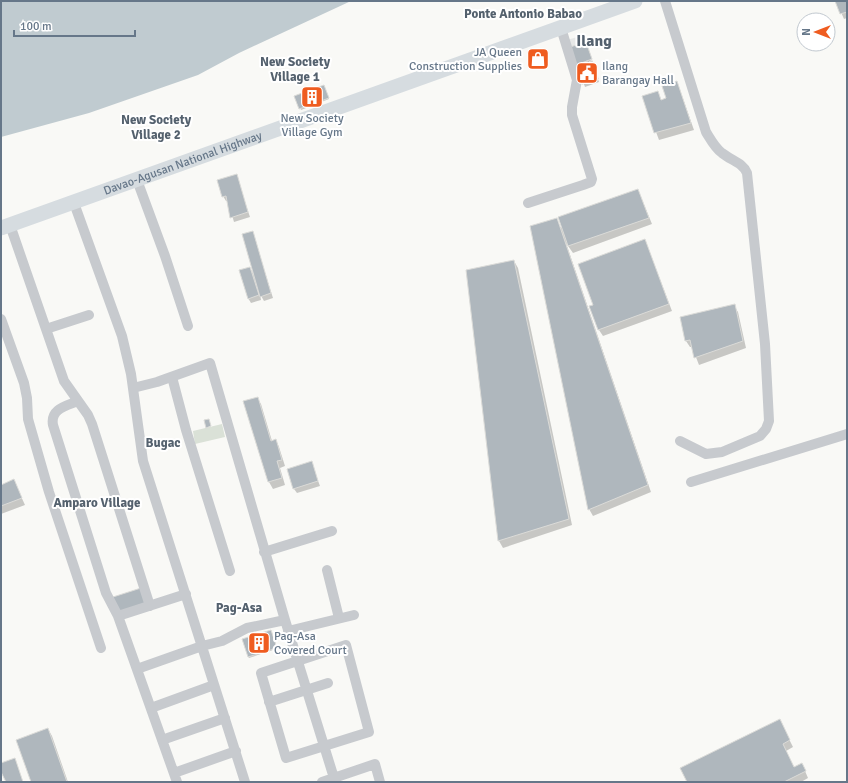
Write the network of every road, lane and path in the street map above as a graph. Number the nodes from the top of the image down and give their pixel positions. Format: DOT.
graph roads {
  1 [pos="635,1"];
  2 [pos="665,1"];
  3 [pos="561,28"];
  4 [pos="137,180"];
  5 [pos="74,203"];
  6 [pos="528,203"];
  7 [pos="6,227"];
  8 [pos="89,315"];
  9 [pos="1,319"];
  10 [pos="188,326"];
  11 [pos="46,329"];
  12 [pos="172,377"];
  13 [pos="133,388"];
  14 [pos="78,401"];
  15 [pos="847,434"];
  16 [pos="680,441"];
  17 [pos="691,482"];
  18 [pos="332,531"];
  19 [pos="264,552"];
  20 [pos="327,570"];
  21 [pos="230,571"];
  22 [pos="186,594"];
  23 [pos="150,606"];
  24 [pos="354,615"];
  25 [pos="118,616"];
  26 [pos="339,618"];
  27 [pos="285,620"];
  28 [pos="288,631"];
  29 [pos="202,646"];
  30 [pos="101,648"];
  31 [pos="297,662"];
  32 [pos="137,669"];
  33 [pos="328,683"];
  34 [pos="214,684"];
  35 [pos="306,690"];
  36 [pos="269,702"];
  37 [pos="151,708"];
  38 [pos="225,718"];
  39 [pos="162,740"];
  40 [pos="324,747"];
  41 [pos="236,752"];
  42 [pos="175,778"];
  43 [pos="334,778"];
  44 [pos="245,782"];
  45 [pos="322,782"];
  46 [pos="380,782"];
  1 -- 3 [label="highway, Davao-Agusan National Highway"];
  2 -- 16 [label="street"];
  3 -- 4 [label="highway, Davao-Agusan National Highway"];
  3 -- 6 [label="street"];
  4 -- 5 [label="highway, Davao-Agusan National Highway"];
  4 -- 10 [label="street"];
  5 -- 7 [label="highway, Davao-Agusan National Highway"];
  5 -- 13 [label="street"];
  7 -- 11 [label="street"];
  8 -- 11 [label="street"];
  9 -- 30 [label="street"];
  11 -- 14 [label="street"];
  12 -- 13 [label="street"];
  12 -- 19 [label="street"];
  12 -- 21 [label="street"];
  13 -- 22 [label="street"];
  14 -- 23 [label="street"];
  14 -- 25 [label="street"];
  15 -- 17 [label="street"];
  18 -- 19 [label="street"];
  19 -- 27 [label="street"];
  20 -- 26 [label="street"];
  22 -- 23 [label="street"];
  22 -- 29 [label="street"];
  23 -- 25 [label="street"];
  24 -- 26 [label="street"];
  25 -- 32 [label="street"];
  26 -- 28 [label="street"];
  27 -- 28 [label="street"];
  27 -- 29 [label="street"];
  28 -- 31 [label="street"];
  29 -- 32 [label="street"];
  29 -- 34 [label="street"];
  31 -- 35 [label="street"];
  31 -- 36 [label="street"];
  31 -- 40 [label="street"];
  32 -- 37 [label="street"];
  33 -- 35 [label="street"];
  34 -- 37 [label="street"];
  34 -- 38 [label="street"];
  35 -- 36 [label="street"];
  35 -- 40 [label="street"];
  36 -- 40 [label="street"];
  37 -- 39 [label="street"];
  38 -- 39 [label="street"];
  38 -- 41 [label="street"];
  39 -- 42 [label="street"];
  40 -- 43 [label="street"];
  41 -- 42 [label="street"];
  41 -- 44 [label="street"];
  43 -- 45 [label="street"];
  43 -- 46 [label="street"];
}
